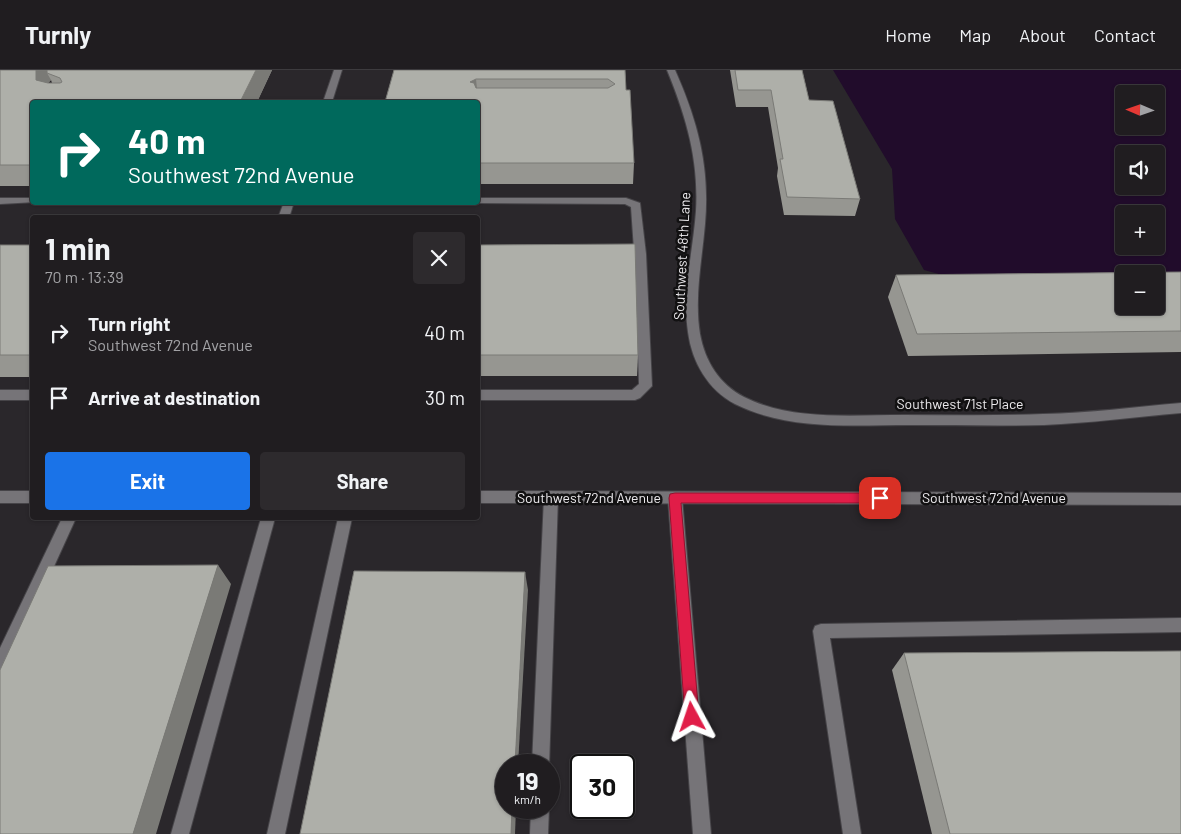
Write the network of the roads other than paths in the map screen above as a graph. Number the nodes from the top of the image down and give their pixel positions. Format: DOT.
graph roads {
  1 [pos="338,70"];
  2 [pos="671,70"];
  3 [pos="327,100"];
  4 [pos="0,201"];
  5 [pos="30,201"];
  6 [pos="480,201"];
  7 [pos="602,254"];
  8 [pos="640,254"];
  9 [pos="0,395"];
  10 [pos="30,395"];
  11 [pos="480,395"];
  12 [pos="740,401"];
  13 [pos="1181,408"];
  14 [pos="30,497"];
  15 [pos="480,497"];
  16 [pos="551,497"];
  17 [pos="0,498"];
  18 [pos="675,498"];
  19 [pos="1181,499"];
  20 [pos="67,520"];
  21 [pos="267,520"];
  22 [pos="345,520"];
  23 [pos="1181,625"];
  24 [pos="0,666"];
  25 [pos="541,754"];
  26 [pos="540,819"];
  27 [pos="180,834"];
  28 [pos="276,834"];
  29 [pos="539,834"];
  30 [pos="702,834"];
  31 [pos="852,834"];
  1 -- 3 [label="street"];
  2 -- 12 [label="street, Southwest 48th Lane"];
  4 -- 5 [label="street"];
  6 -- 8 [label="street"];
  7 -- 8 [label="street"];
  8 -- 11 [label="street"];
  9 -- 10 [label="street"];
  12 -- 13 [label="street, Southwest 71st Place"];
  14 -- 17 [label="street"];
  15 -- 16 [label="street, Southwest 72nd Avenue"];
  16 -- 18 [label="street, Southwest 72nd Avenue"];
  16 -- 25 [label="street"];
  18 -- 19 [label="street, Southwest 72nd Avenue"];
  18 -- 30 [label="street"];
  20 -- 24 [label="street"];
  21 -- 27 [label="street"];
  22 -- 28 [label="street"];
  23 -- 31 [label="street"];
  26 -- 29 [label="street"];
}
